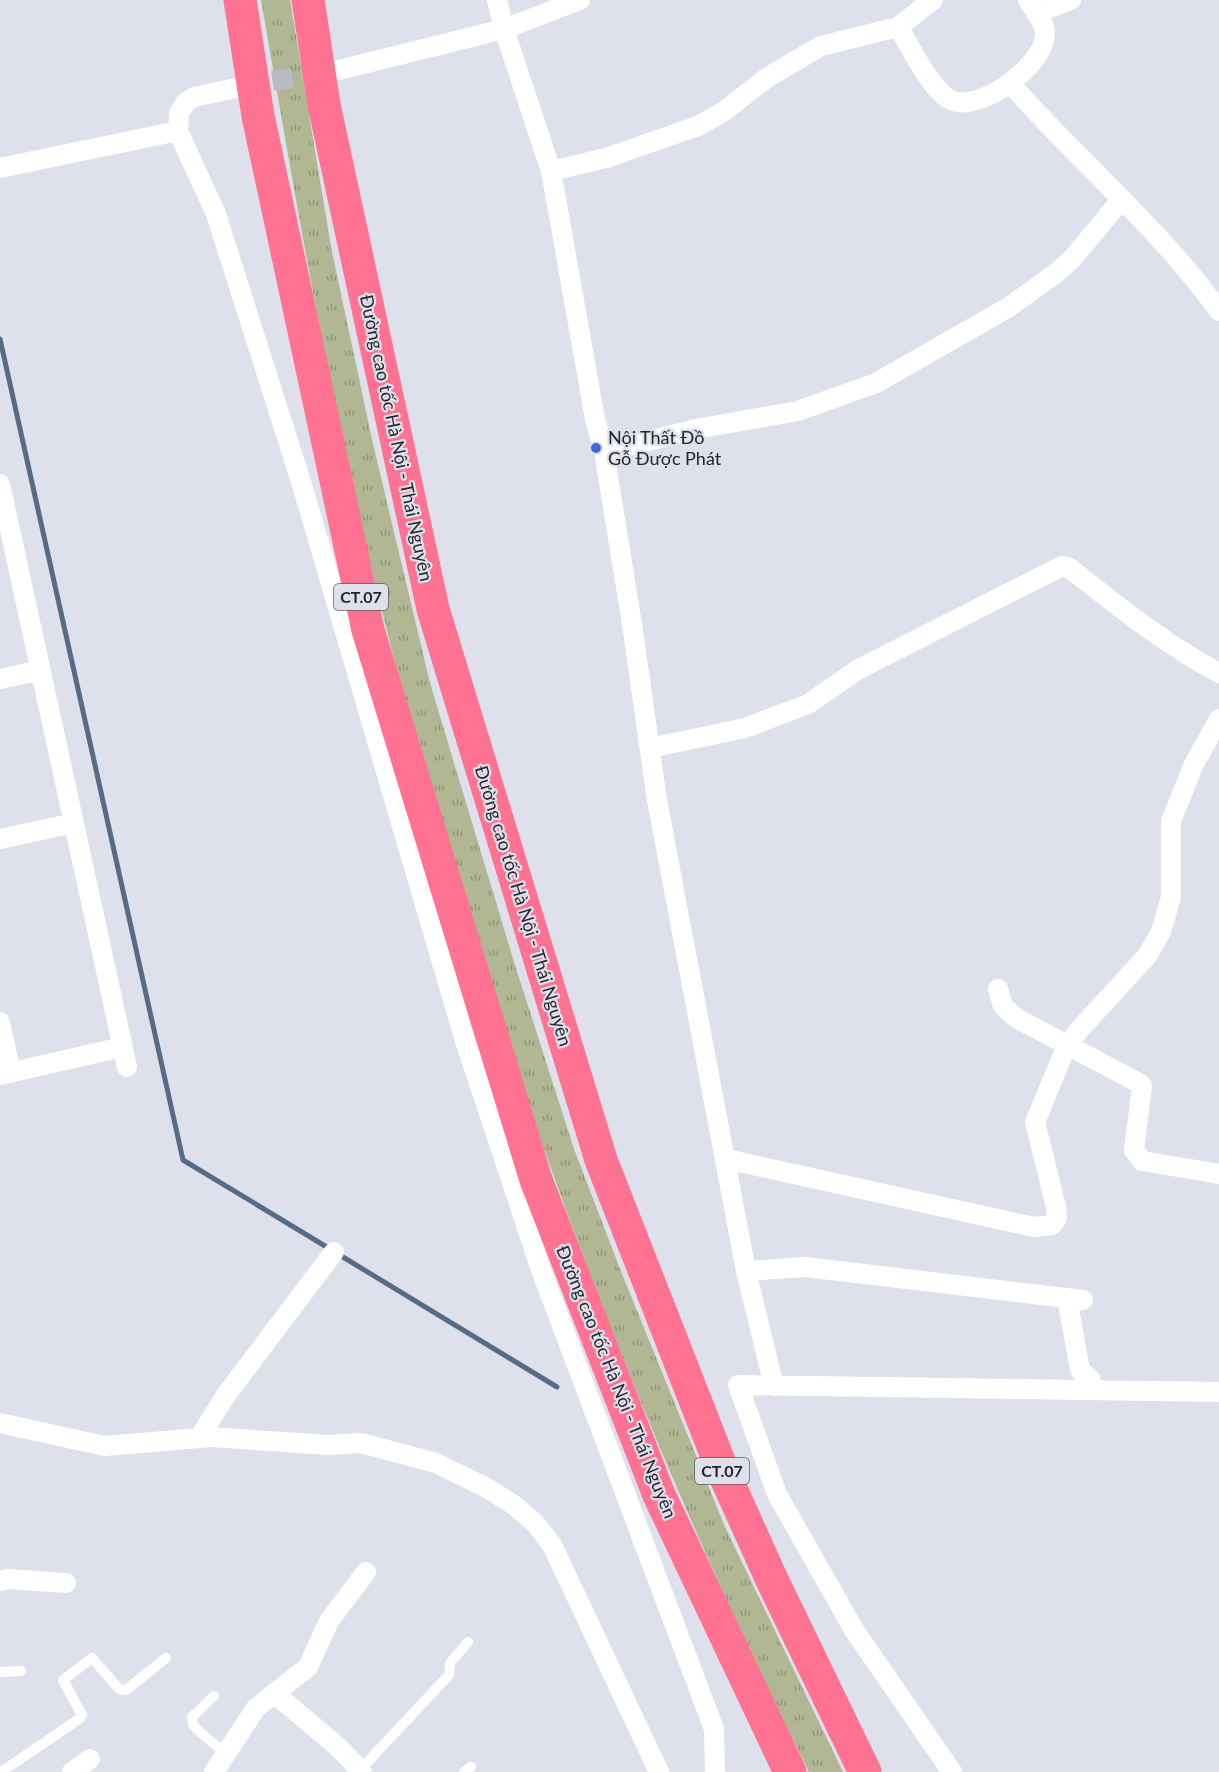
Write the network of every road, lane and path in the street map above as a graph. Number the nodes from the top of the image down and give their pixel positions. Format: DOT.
graph roads {
  1 [pos="240,0"];
  2 [pos="308,0"];
  3 [pos="497,0"];
  4 [pos="580,0"];
  5 [pos="933,0"];
  6 [pos="1071,0"];
  7 [pos="1032,7"];
  8 [pos="898,27"];
  9 [pos="504,30"];
  10 [pos="339,70"];
  11 [pos="1010,83"];
  12 [pos="241,87"];
  13 [pos="178,131"];
  14 [pos="0,168"];
  15 [pos="551,171"];
  16 [pos="1122,199"];
  17 [pos="1219,311"];
  18 [pos="603,452"];
  19 [pos="0,484"];
  20 [pos="8,560"];
  21 [pos="40,670"];
  22 [pos="1219,673"];
  23 [pos="0,679"];
  24 [pos="1219,719"];
  25 [pos="650,748"];
  26 [pos="74,823"];
  27 [pos="0,839"];
  28 [pos="998,989"];
  29 [pos="0,1022"];
  30 [pos="1068,1046"];
  31 [pos="122,1047"];
  32 [pos="127,1067"];
  33 [pos="6,1074"];
  34 [pos="726,1160"];
  35 [pos="1219,1174"];
  36 [pos="334,1251"];
  37 [pos="746,1270"];
  38 [pos="774,1386"];
  39 [pos="1092,1390"];
  40 [pos="1219,1392"];
  41 [pos="0,1423"];
  42 [pos="199,1438"];
  43 [pos="366,1572"];
  44 [pos="0,1581"];
  45 [pos="66,1583"];
  46 [pos="468,1642"];
  47 [pos="166,1658"];
  48 [pos="21,1671"];
  49 [pos="0,1672"];
  50 [pos="274,1694"];
  51 [pos="214,1696"];
  52 [pos="225,1753"];
  53 [pos="90,1758"];
  54 [pos="361,1771"];
  55 [pos="0,1772"];
  56 [pos="72,1772"];
  57 [pos="214,1772"];
  58 [pos="659,1772"];
  59 [pos="715,1772"];
  60 [pos="790,1772"];
  61 [pos="865,1772"];
  62 [pos="952,1772"];
  1 -- 60 [label="highway, Đường cao tốc Hà Nội - Thái Nguyên / CT.07"];
  2 -- 61 [label="highway, Đường cao tốc Hà Nội - Thái Nguyên / CT.07"];
  3 -- 9 [label="street"];
  4 -- 9 [label="street"];
  5 -- 8 [label="street"];
  6 -- 7 [label="street"];
  7 -- 11 [label="street"];
  8 -- 11 [label="street"];
  8 -- 15 [label="street"];
  9 -- 10 [label="street"];
  9 -- 15 [label="street"];
  11 -- 16 [label="street"];
  12 -- 13 [label="street"];
  13 -- 14 [label="street"];
  13 -- 59 [label="street"];
  15 -- 18 [label="street"];
  16 -- 17 [label="street"];
  16 -- 18 [label="street"];
  18 -- 25 [label="street"];
  19 -- 20 [label="street"];
  20 -- 21 [label="street"];
  21 -- 23 [label="street"];
  21 -- 26 [label="street"];
  22 -- 25 [label="street"];
  24 -- 30 [label="street"];
  25 -- 34 [label="street"];
  26 -- 27 [label="street"];
  26 -- 31 [label="street"];
  28 -- 30 [label="street"];
  29 -- 33 [label="street"];
  30 -- 34 [label="street"];
  30 -- 35 [label="street"];
  31 -- 32 [label="street"];
  31 -- 33 [label="street"];
  34 -- 37 [label="street"];
  36 -- 42 [label="street"];
  37 -- 38 [label="street"];
  37 -- 39 [label="street"];
  38 -- 39 [label="street"];
  38 -- 62 [label="street"];
  39 -- 40 [label="street"];
  41 -- 42 [label="street"];
  42 -- 58 [label="street"];
  43 -- 50 [label="street"];
  44 -- 45 [label="street"];
  46 -- 54 [label="lane"];
  47 -- 55 [label="lane"];
  48 -- 49 [label="lane"];
  50 -- 52 [label="street"];
  50 -- 54 [label="street"];
  51 -- 52 [label="lane"];
  52 -- 57 [label="street"];
  53 -- 56 [label="street"];
}
